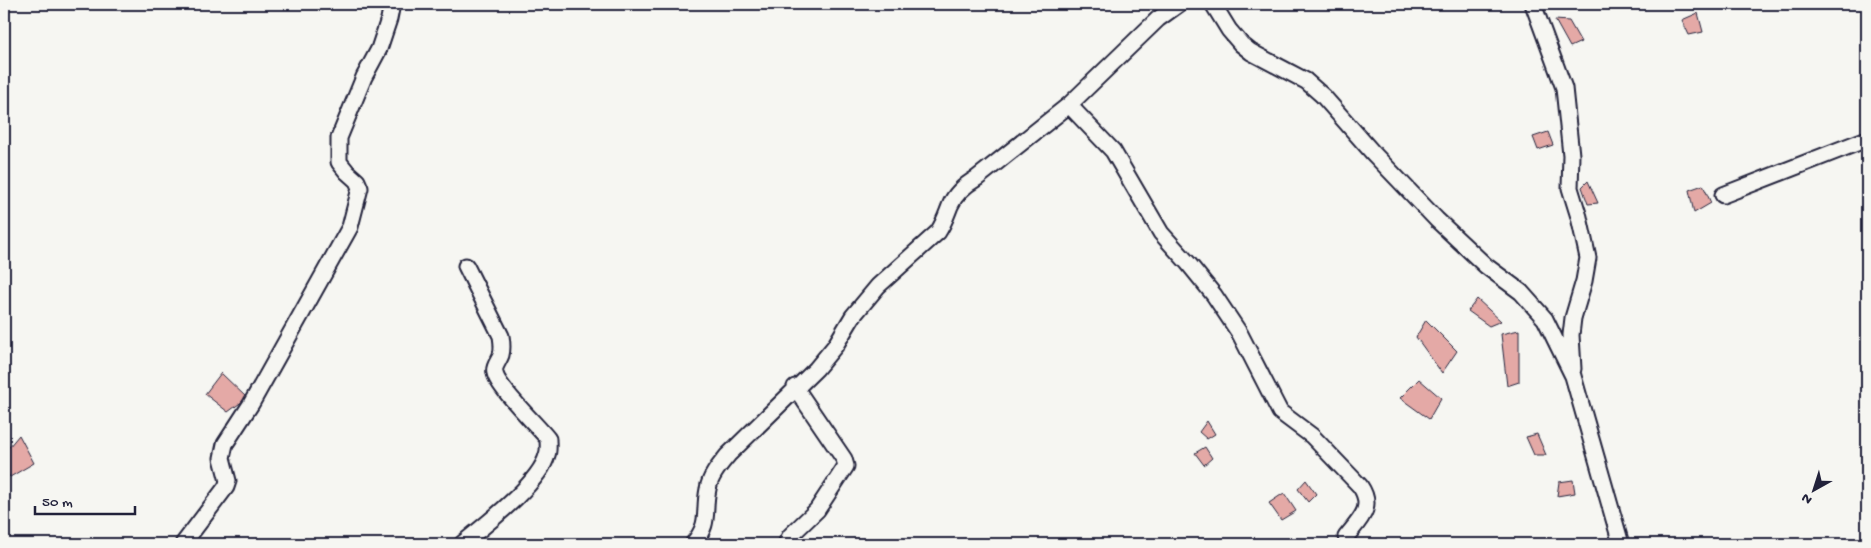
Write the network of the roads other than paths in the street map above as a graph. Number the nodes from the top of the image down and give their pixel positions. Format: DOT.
graph roads {
  1 [pos="392,4"];
  2 [pos="1179,4"];
  3 [pos="1213,4"];
  4 [pos="1533,4"];
  5 [pos="1069,105"];
  6 [pos="1867,139"];
  7 [pos="1723,195"];
  8 [pos="466,266"];
  9 [pos="1573,376"];
  10 [pos="795,388"];
  11 [pos="1346,537"];
  12 [pos="183,544"];
  13 [pos="462,544"];
  14 [pos="693,544"];
  15 [pos="786,544"];
  16 [pos="1621,544"];
  1 -- 12 [label="street"];
  2 -- 5 [label="street"];
  3 -- 9 [label="street"];
  4 -- 9 [label="street"];
  5 -- 10 [label="street"];
  5 -- 11 [label="street"];
  6 -- 7 [label="street"];
  8 -- 13 [label="street"];
  9 -- 16 [label="street"];
  10 -- 14 [label="street"];
  10 -- 15 [label="street"];
}
